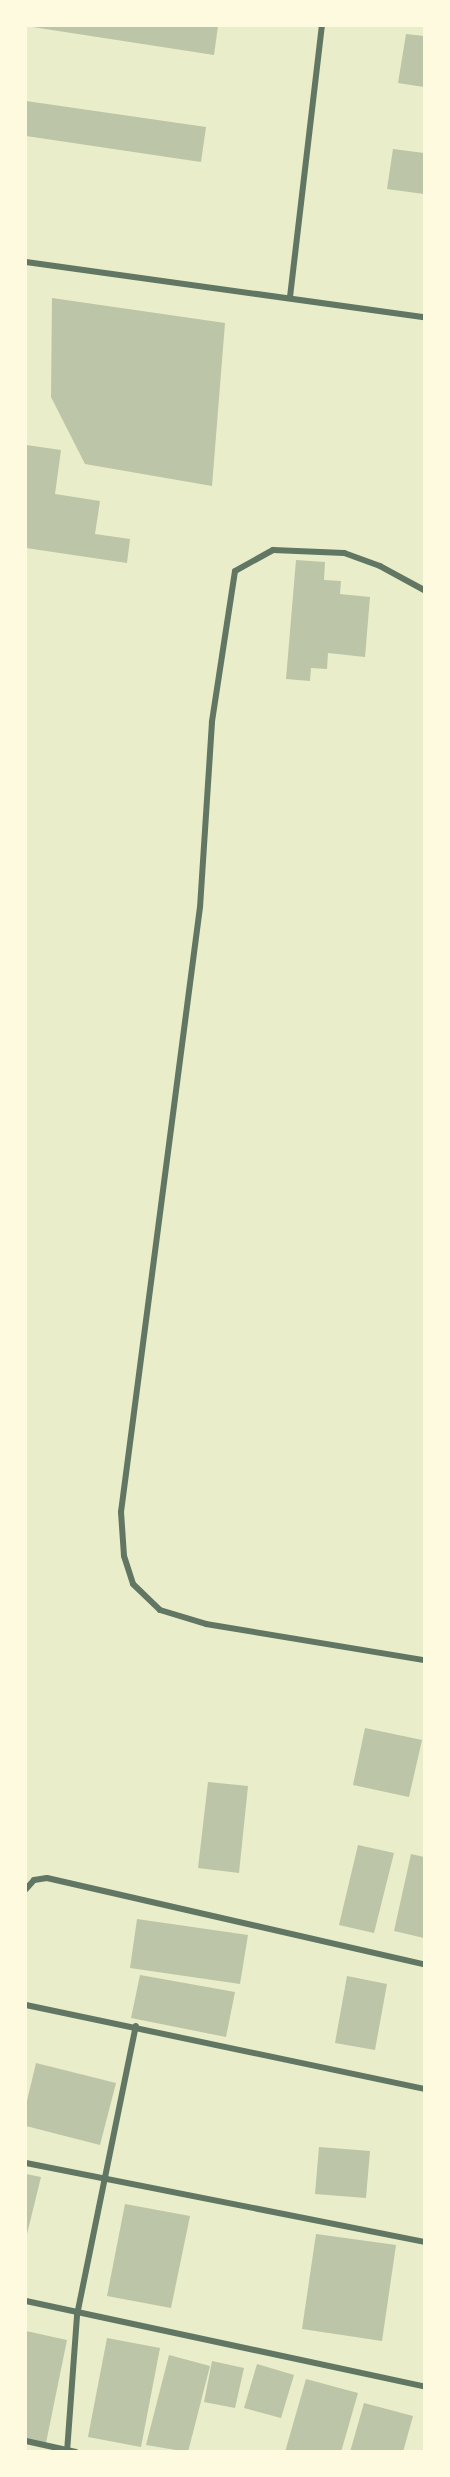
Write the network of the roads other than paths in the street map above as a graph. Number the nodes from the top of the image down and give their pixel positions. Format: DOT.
graph roads {
  1 [pos="322,26"];
  2 [pos="26,262"];
  3 [pos="290,297"];
  4 [pos="424,317"];
  5 [pos="424,590"];
  6 [pos="424,1660"];
  7 [pos="26,1889"];
  8 [pos="424,1964"];
  9 [pos="26,2005"];
  10 [pos="135,2026"];
  11 [pos="424,2089"];
  12 [pos="26,2163"];
  13 [pos="106,2179"];
  14 [pos="424,2242"];
  15 [pos="26,2301"];
  16 [pos="77,2315"];
  17 [pos="424,2386"];
  18 [pos="26,2441"];
  19 [pos="67,2451"];
  20 [pos="76,2451"];
  1 -- 3 [label="street"];
  2 -- 3 [label="street"];
  3 -- 4 [label="street"];
  5 -- 6 [label="street"];
  7 -- 8 [label="street"];
  9 -- 10 [label="street"];
  10 -- 11 [label="street"];
  10 -- 13 [label="street"];
  12 -- 13 [label="street"];
  13 -- 14 [label="street"];
  13 -- 16 [label="street"];
  15 -- 16 [label="street"];
  16 -- 17 [label="street"];
  16 -- 19 [label="street"];
  18 -- 19 [label="street"];
  19 -- 20 [label="street"];
}
